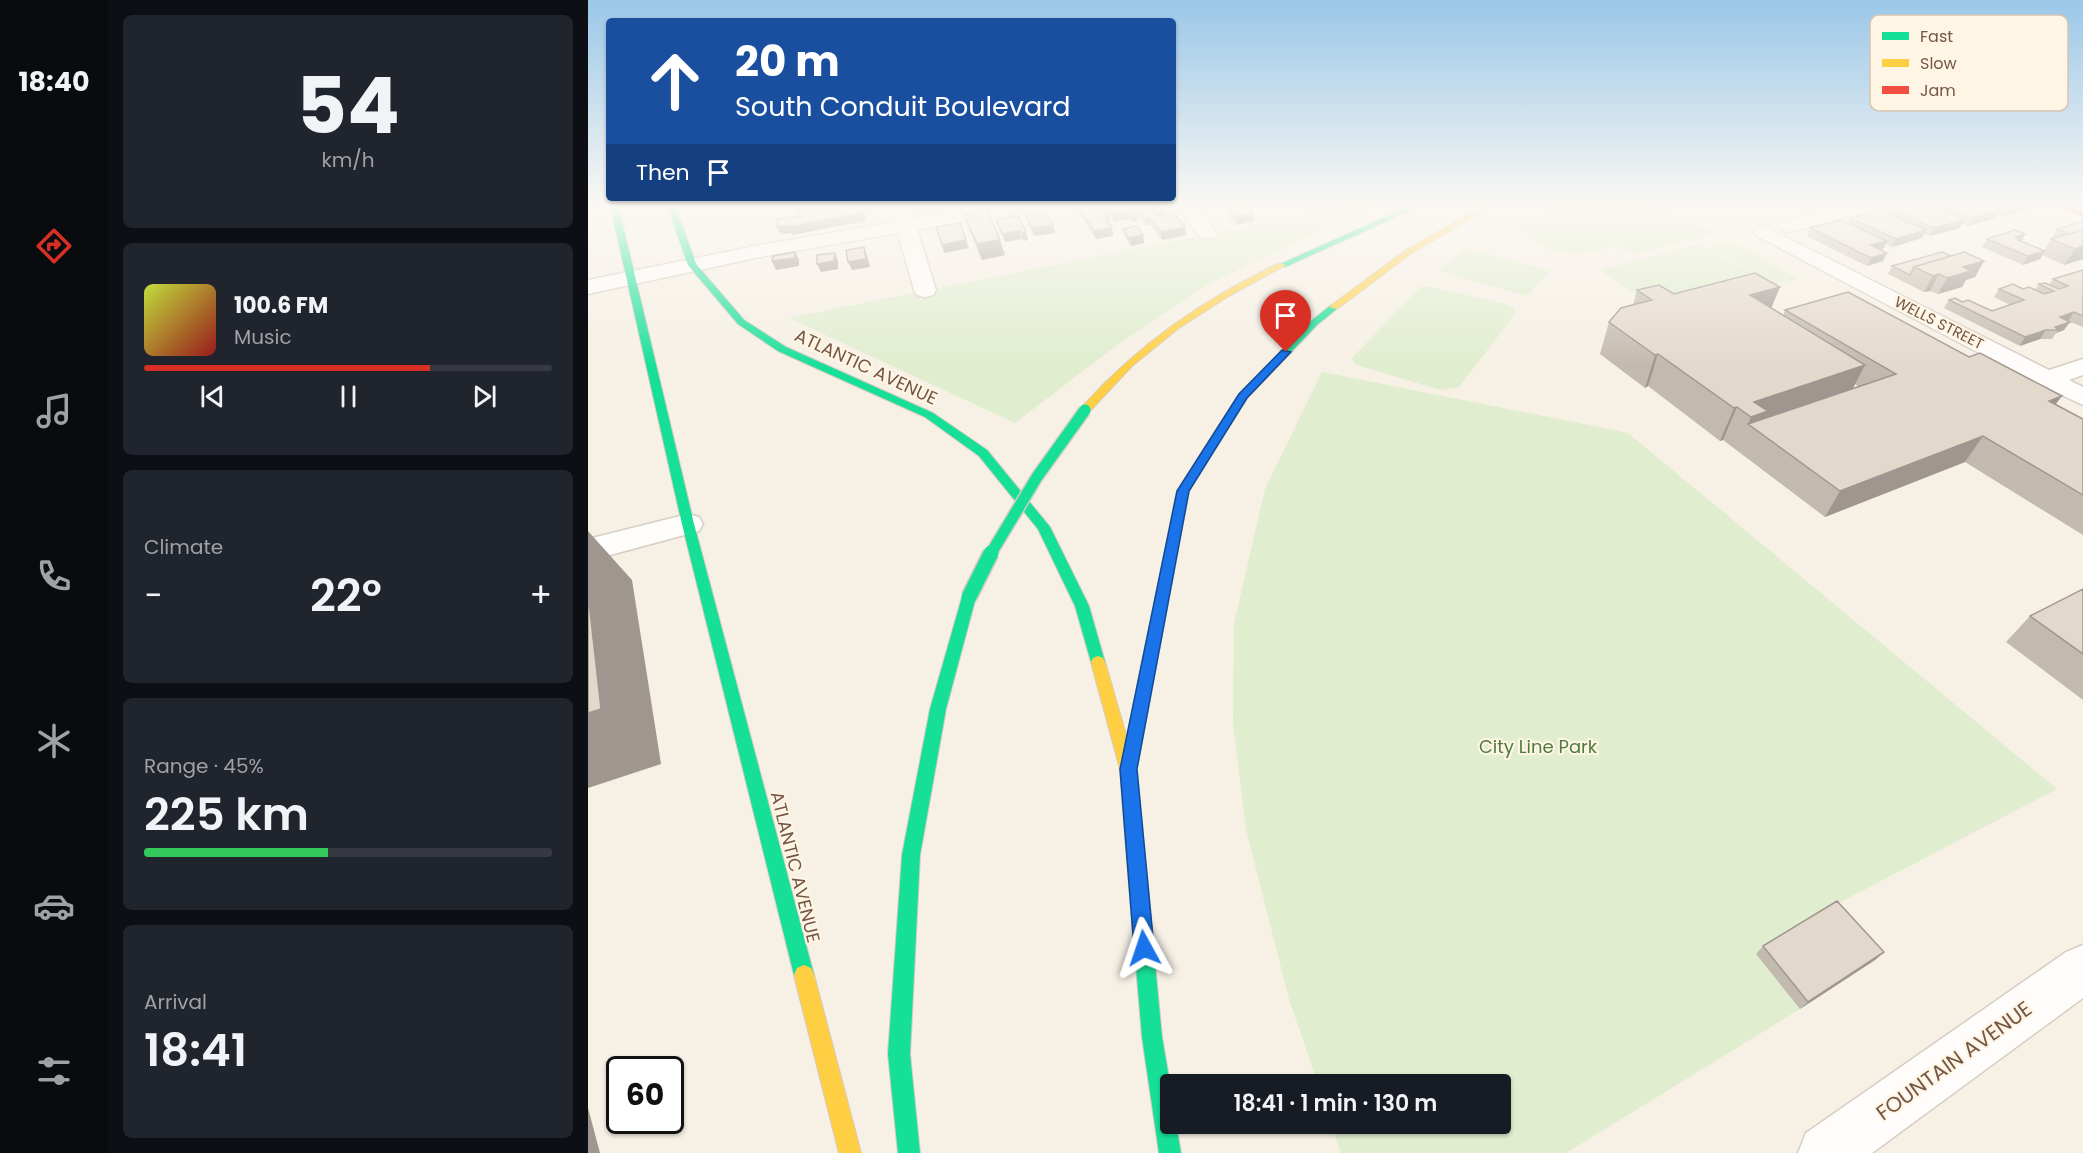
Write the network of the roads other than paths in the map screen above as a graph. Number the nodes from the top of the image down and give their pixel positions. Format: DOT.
graph roads {
  1 [pos="627,259"];
  2 [pos="690,259"];
  3 [pos="726,259"];
  4 [pos="916,259"];
  5 [pos="1295,259"];
  6 [pos="1396,259"];
  7 [pos="1816,259"];
  8 [pos="692,265"];
  9 [pos="631,278"];
  10 [pos="588,287"];
  11 [pos="925,290"];
  12 [pos="2083,366"];
  13 [pos="2047,379"];
  14 [pos="2083,397"];
  15 [pos="688,524"];
  16 [pos="588,550"];
  17 [pos="1128,769"];
  18 [pos="2083,969"];
  19 [pos="850,1153"];
  20 [pos="909,1153"];
  21 [pos="1170,1153"];
  22 [pos="1826,1153"];
  1 -- 9 [label="main road, ATLANTIC AVENUE"];
  2 -- 8 [label="main road, ATLANTIC AVENUE"];
  3 -- 8 [label="street"];
  4 -- 11 [label="street"];
  5 -- 20 [label="main road, bridge"];
  6 -- 17 [label="main road"];
  7 -- 13 [label="street, WELLS STREET"];
  8 -- 9 [label="street"];
  8 -- 17 [label="main road, ATLANTIC AVENUE"];
  9 -- 10 [label="street"];
  9 -- 15 [label="main road, ATLANTIC AVENUE"];
  12 -- 13 [label="street"];
  13 -- 14 [label="street, WELLS STREET"];
  15 -- 16 [label="street"];
  15 -- 19 [label="main road, ATLANTIC AVENUE"];
  17 -- 21 [label="main road, ATLANTIC AVENUE"];
  18 -- 22 [label="street, FOUNTAIN AVENUE"];
}
